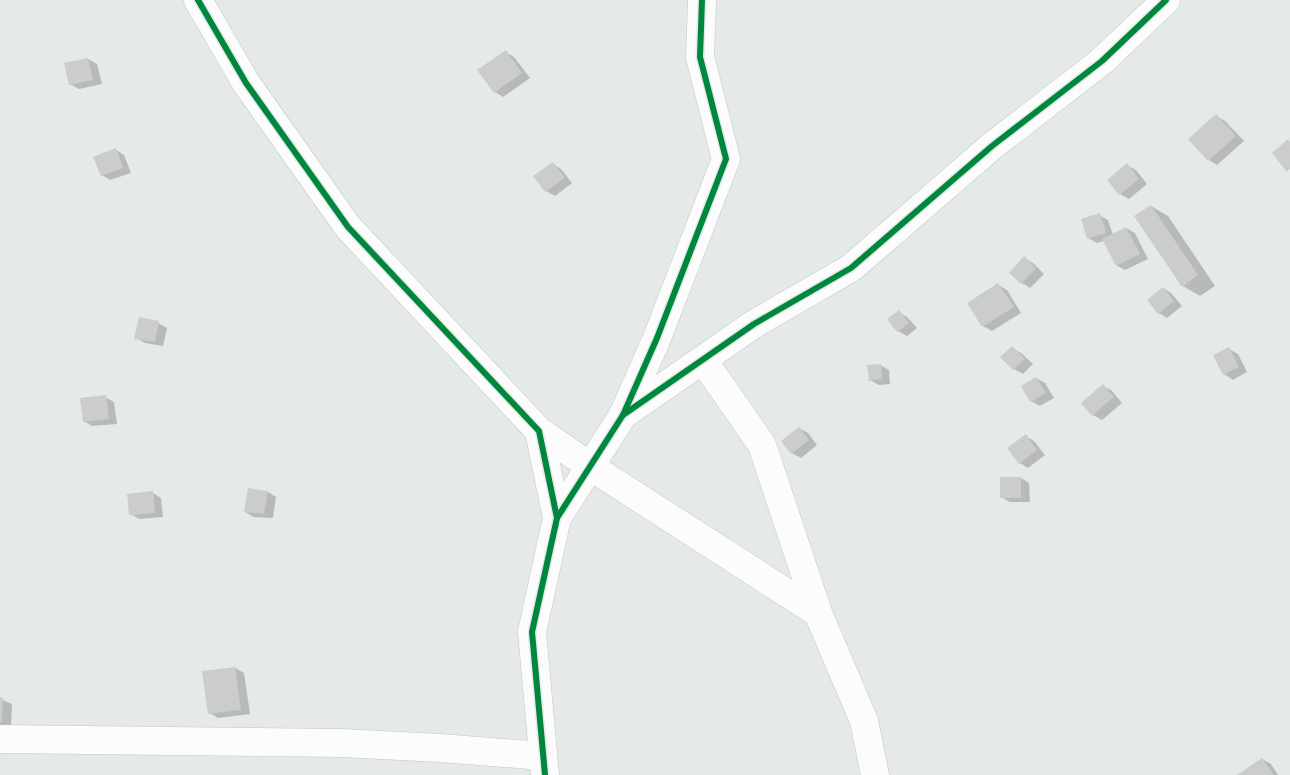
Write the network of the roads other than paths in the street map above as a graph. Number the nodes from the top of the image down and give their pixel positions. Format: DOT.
graph roads {
  1 [pos="198,0"];
  2 [pos="702,0"];
  3 [pos="1166,0"];
  4 [pos="703,360"];
  5 [pos="623,415"];
  6 [pos="539,431"];
  7 [pos="591,466"];
  8 [pos="557,518"];
  9 [pos="818,613"];
  10 [pos="0,739"];
  11 [pos="544,766"];
  12 [pos="875,775"];
  1 -- 6 [label="street"];
  2 -- 5 [label="street"];
  3 -- 4 [label="street"];
  4 -- 5 [label="street"];
  4 -- 9 [label="street"];
  5 -- 7 [label="street"];
  6 -- 7 [label="street"];
  6 -- 8 [label="street"];
  7 -- 8 [label="street"];
  7 -- 9 [label="street"];
  8 -- 11 [label="street"];
  9 -- 12 [label="street"];
  10 -- 11 [label="street"];
}
